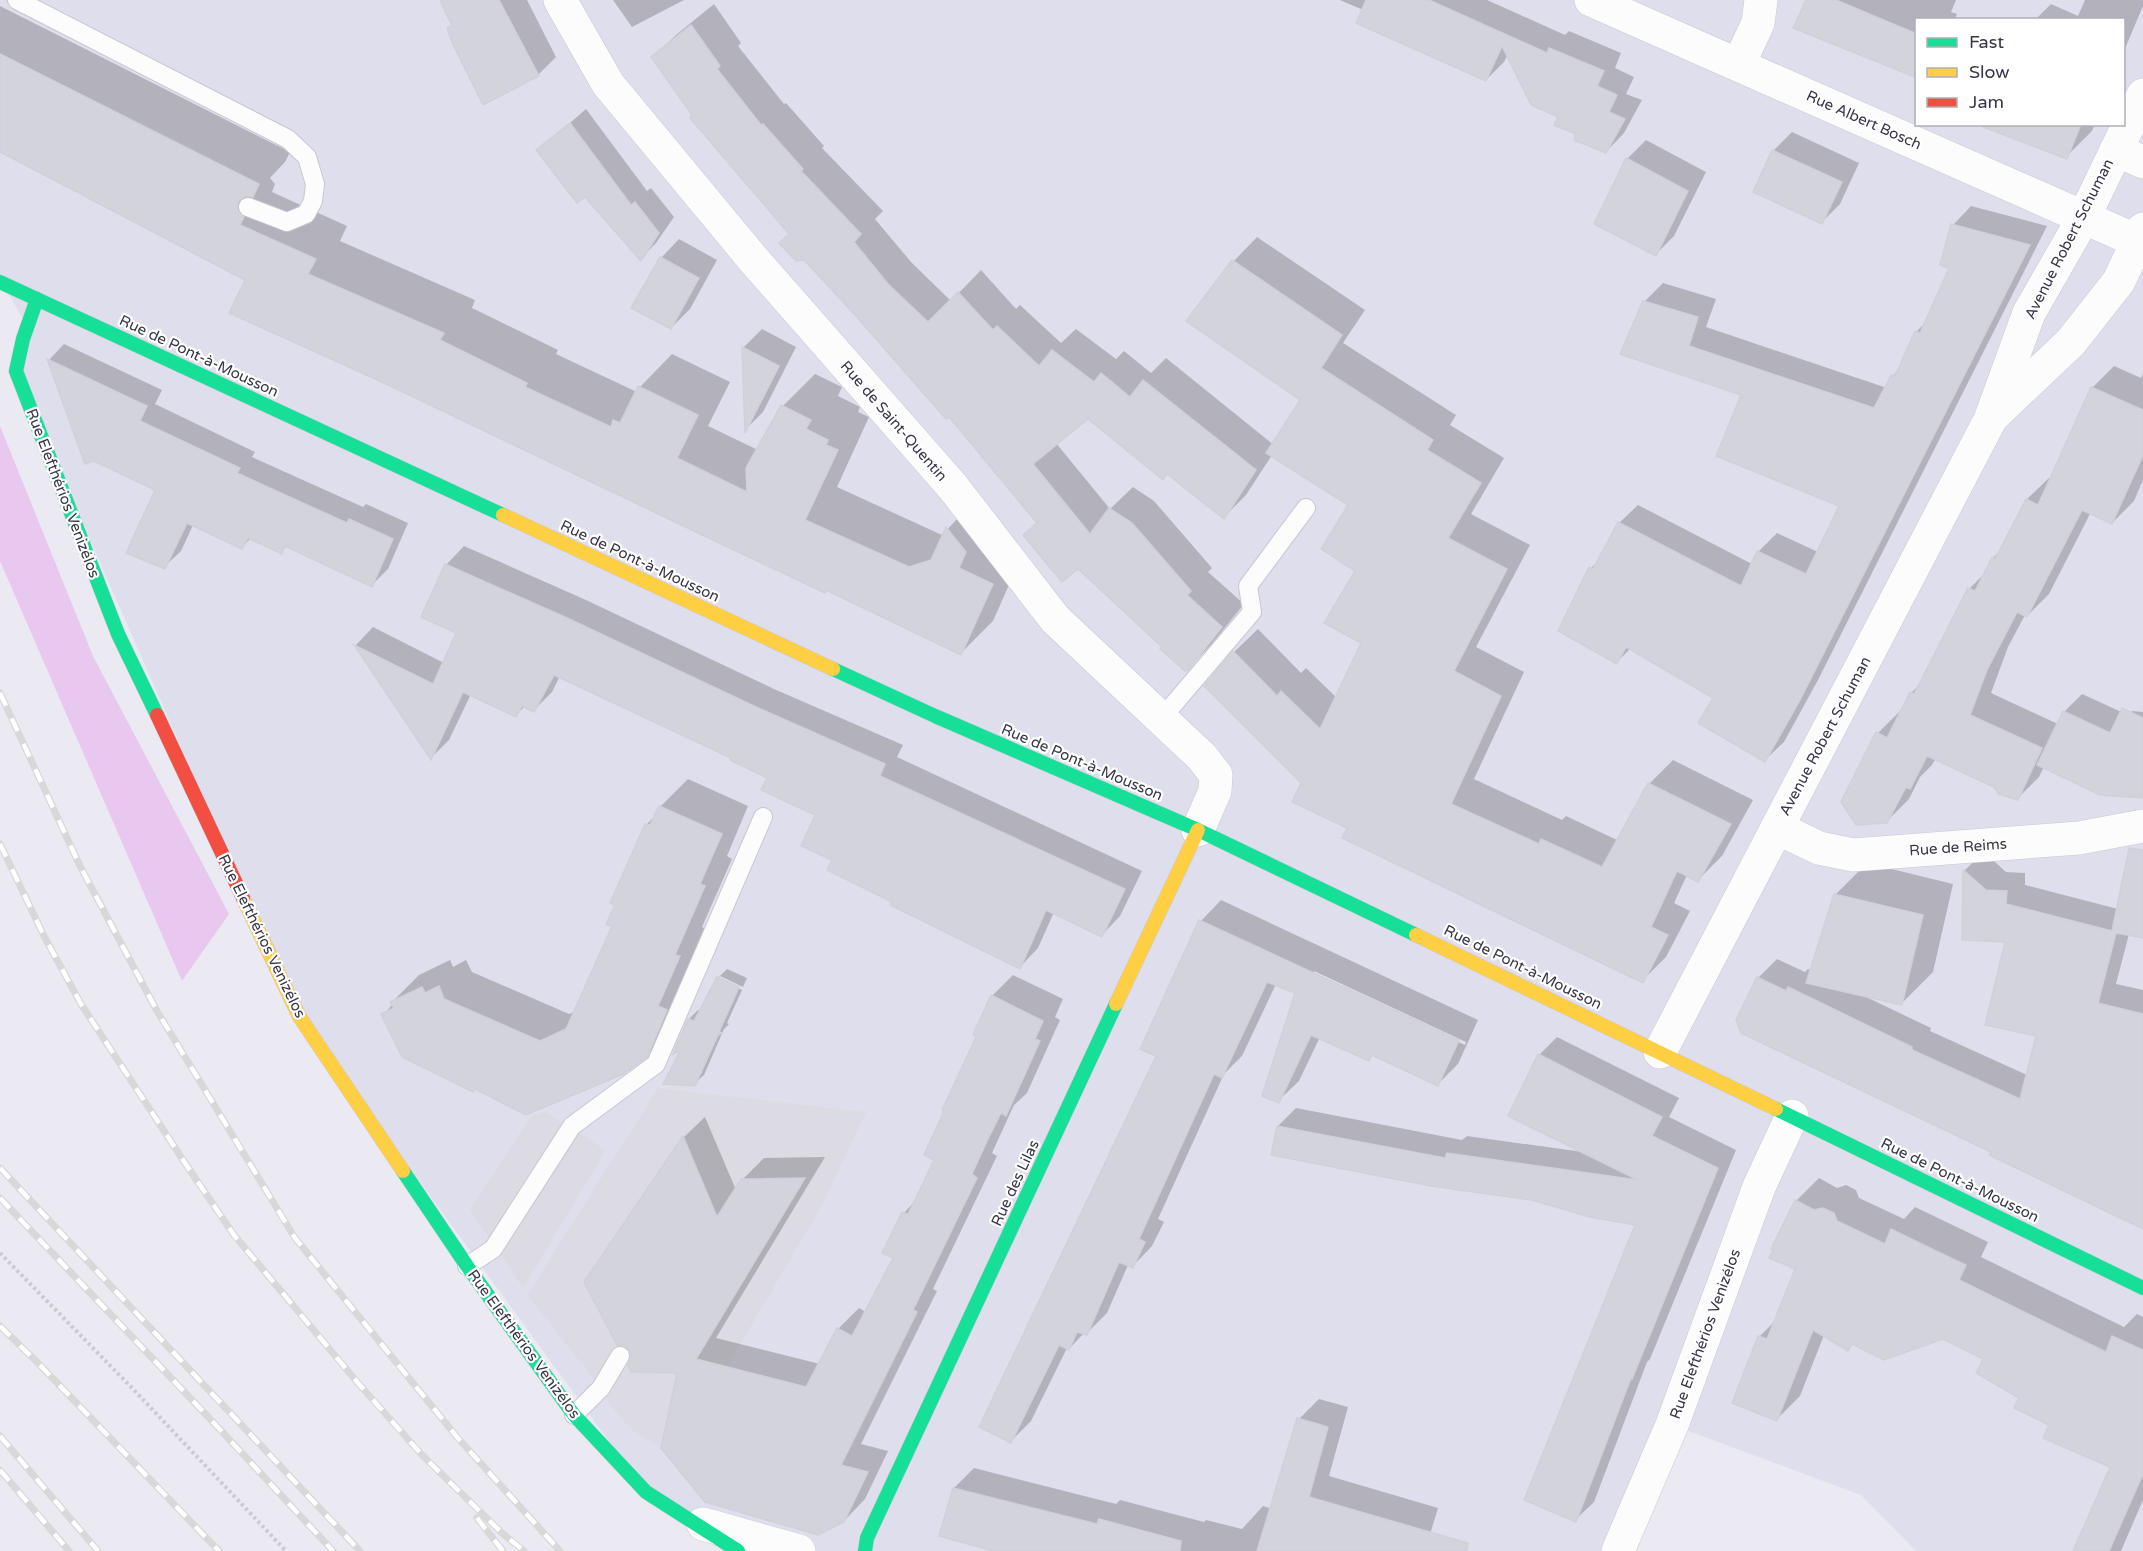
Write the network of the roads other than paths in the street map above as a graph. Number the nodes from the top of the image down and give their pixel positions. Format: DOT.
graph roads {
  1 [pos="17,0"];
  2 [pos="560,0"];
  3 [pos="1591,0"];
  4 [pos="1761,0"];
  5 [pos="1739,64"];
  6 [pos="2143,95"];
  7 [pos="2129,156"];
  8 [pos="248,207"];
  9 [pos="2084,217"];
  10 [pos="2140,235"];
  11 [pos="0,282"];
  12 [pos="38,299"];
  13 [pos="1990,420"];
  14 [pos="1306,508"];
  15 [pos="1161,719"];
  16 [pos="763,817"];
  17 [pos="2143,826"];
  18 [pos="1777,828"];
  19 [pos="1198,830"];
  20 [pos="1660,1052"];
  21 [pos="1792,1116"];
  22 [pos="467,1266"];
  23 [pos="2143,1288"];
  24 [pos="621,1356"];
  25 [pos="574,1415"];
  26 [pos="687,1520"];
  27 [pos="738,1551"];
  28 [pos="799,1551"];
  29 [pos="865,1551"];
  30 [pos="1618,1551"];
  1 -- 8 [label="lane"];
  2 -- 15 [label="street, Rue de Saint-Quentin"];
  3 -- 5 [label="street, Rue Albert Bosch"];
  4 -- 5 [label="street"];
  5 -- 9 [label="street, Rue Albert Bosch"];
  6 -- 7 [label="street, Avenue Robert Schuman"];
  7 -- 9 [label="street, Avenue Robert Schuman"];
  9 -- 10 [label="street, Rue Albert Bosch"];
  9 -- 13 [label="street, Avenue Robert Schuman"];
  10 -- 13 [label="street, Avenue Robert Schuman"];
  11 -- 12 [label="main road, Rue de Pont-à-Mousson"];
  12 -- 19 [label="main road, Rue de Pont-à-Mousson"];
  12 -- 22 [label="main road, Rue Elefthérios Venizélos"];
  13 -- 18 [label="street, Avenue Robert Schuman"];
  14 -- 15 [label="lane"];
  15 -- 19 [label="street, Rue de Saint-Quentin"];
  16 -- 22 [label="lane"];
  17 -- 18 [label="street, Rue de Reims"];
  18 -- 20 [label="street, Avenue Robert Schuman"];
  19 -- 20 [label="main road, Rue de Pont-à-Mousson"];
  19 -- 29 [label="main road, Rue des Lilas"];
  20 -- 21 [label="main road, Rue de Pont-à-Mousson"];
  21 -- 23 [label="main road, Rue de Pont-à-Mousson"];
  21 -- 30 [label="street, Rue Elefthérios Venizélos"];
  22 -- 25 [label="main road, Rue Elefthérios Venizélos"];
  24 -- 25 [label="lane"];
  25 -- 26 [label="main road, Rue Elefthérios Venizélos"];
  26 -- 27 [label="main road, Rue Elefthérios Venizélos"];
  26 -- 28 [label="street, Rue Elefthérios Venizélos"];
}
